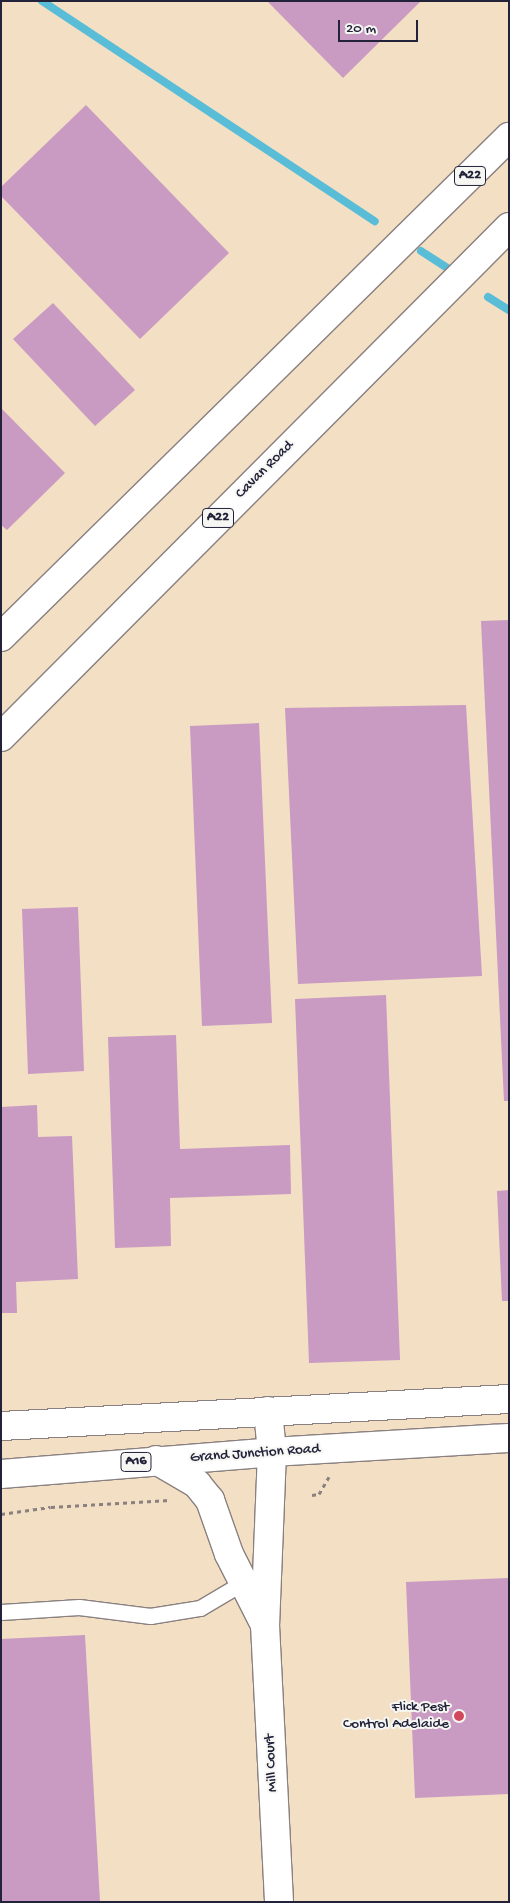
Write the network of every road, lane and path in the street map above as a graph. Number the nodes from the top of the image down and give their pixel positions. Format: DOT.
graph roads {
  1 [pos="509,137"];
  2 [pos="509,227"];
  3 [pos="1,636"];
  4 [pos="1,737"];
  5 [pos="509,1399"];
  6 [pos="268,1411"];
  7 [pos="1,1426"];
  8 [pos="509,1438"];
  9 [pos="272,1452"];
  10 [pos="156,1460"];
  11 [pos="1,1474"];
  12 [pos="178,1500"];
  13 [pos="1,1514"];
  14 [pos="244,1582"];
  15 [pos="1,1612"];
  16 [pos="265,1625"];
  17 [pos="279,1902"];
  1 -- 3 [label="main road, A22"];
  2 -- 4 [label="main road, Cavan Road / A22"];
  5 -- 6 [label="main road"];
  6 -- 7 [label="main road"];
  6 -- 9 [label="main road, Mill Court"];
  8 -- 9 [label="main road, Grand Junction Road / A16"];
  9 -- 10 [label="main road, Grand Junction Road / A16"];
  9 -- 16 [label="main road, Mill Court"];
  10 -- 11 [label="main road, Grand Junction Road / A16"];
  10 -- 14 [label="main road, Mill Court"];
  12 -- 13 [label="path"];
  14 -- 15 [label="lane"];
  14 -- 16 [label="main road, Mill Court"];
  16 -- 17 [label="main road, Mill Court"];
}
